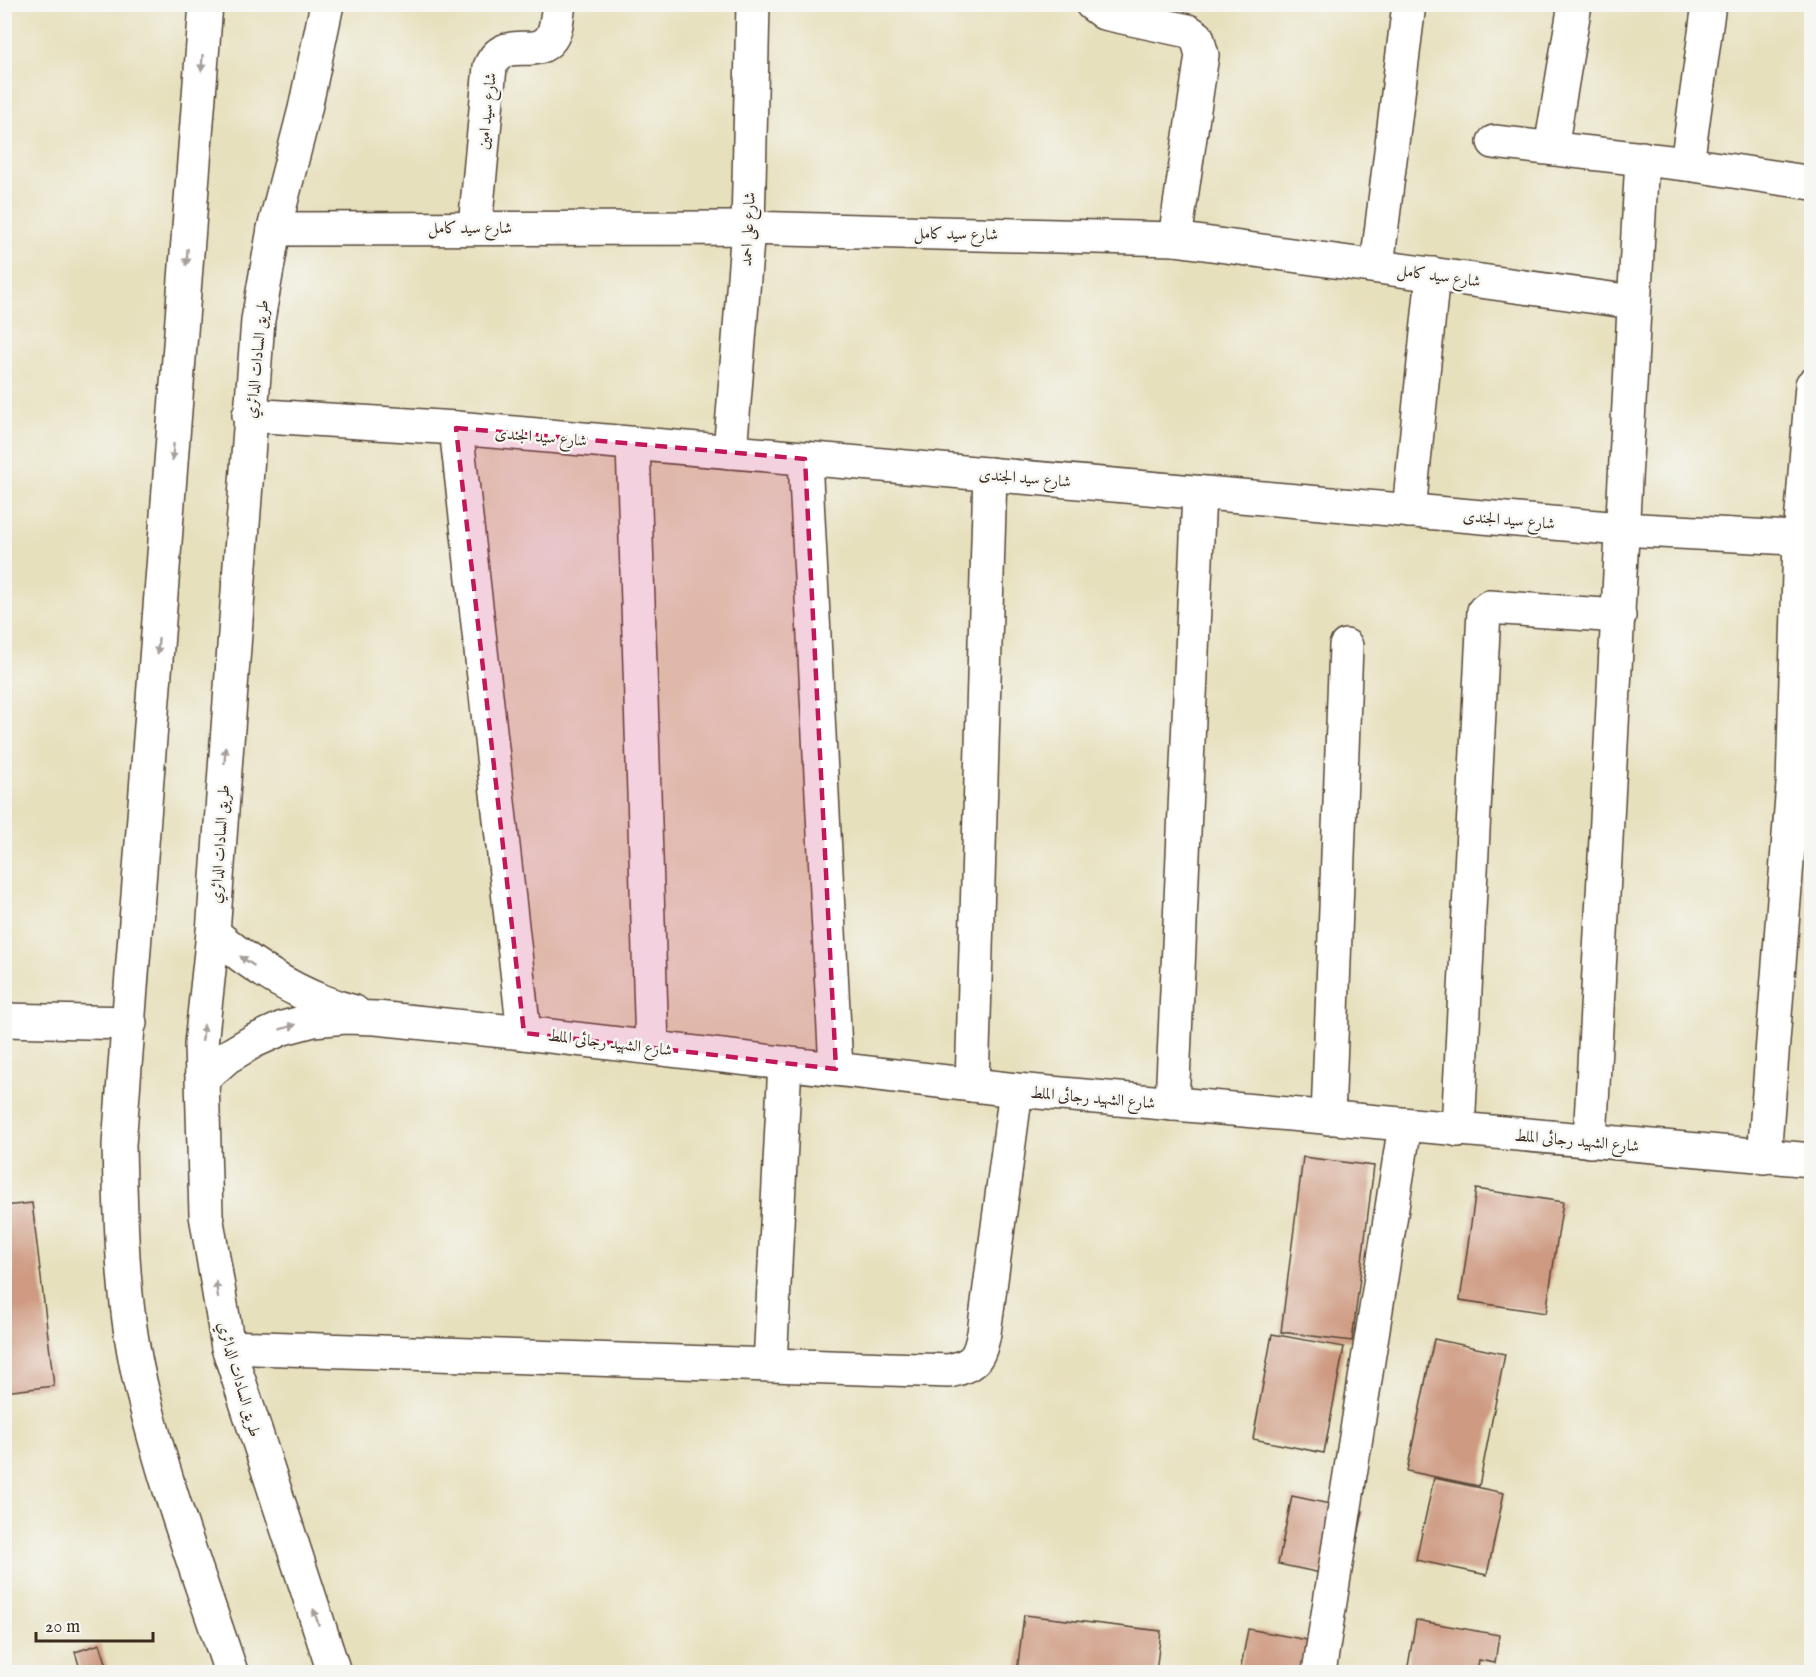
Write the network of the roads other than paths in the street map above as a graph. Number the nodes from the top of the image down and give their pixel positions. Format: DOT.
graph roads {
  1 [pos="206,4"];
  2 [pos="327,4"];
  3 [pos="559,4"];
  4 [pos="753,4"];
  5 [pos="1092,4"];
  6 [pos="1409,4"];
  7 [pos="1575,4"];
  8 [pos="1709,4"];
  9 [pos="1494,142"];
  10 [pos="1551,148"];
  11 [pos="1642,158"];
  12 [pos="1687,164"];
  13 [pos="1812,183"];
  14 [pos="475,227"];
  15 [pos="748,228"];
  16 [pos="274,229"];
  17 [pos="1175,239"];
  18 [pos="1377,266"];
  19 [pos="1433,274"];
  20 [pos="1633,302"];
  21 [pos="1812,385"];
  22 [pos="249,415"];
  23 [pos="456,428"];
  24 [pos="633,444"];
  25 [pos="730,452"];
  26 [pos="806,459"];
  27 [pos="990,474"];
  28 [pos="1199,493"];
  29 [pos="1408,511"];
  30 [pos="1621,529"];
  31 [pos="1806,538"];
  32 [pos="1618,616"];
  33 [pos="1346,646"];
  34 [pos="1802,786"];
  35 [pos="213,933"];
  36 [pos="376,1018"];
  37 [pos="4,1020"];
  38 [pos="130,1023"];
  39 [pos="524,1033"];
  40 [pos="652,1047"];
  41 [pos="785,1063"];
  42 [pos="836,1069"];
  43 [pos="203,1078"];
  44 [pos="972,1085"];
  45 [pos="1016,1090"];
  46 [pos="1172,1104"];
  47 [pos="1328,1118"];
  48 [pos="1405,1125"];
  49 [pos="1458,1130"];
  50 [pos="1590,1141"];
  51 [pos="1764,1156"];
  52 [pos="1812,1160"];
  53 [pos="228,1347"];
  54 [pos="770,1365"];
  55 [pos="231,1672"];
  56 [pos="334,1672"];
  57 [pos="1318,1672"];
  1 -- 38 [label="main road, one-way"];
  2 -- 16 [label="main road, طريق السادات الدائري"];
  3 -- 14 [label="main road, شارع سيد امين"];
  4 -- 15 [label="main road, شارع على احمد"];
  5 -- 17 [label="main road"];
  6 -- 18 [label="main road"];
  7 -- 10 [label="main road"];
  8 -- 12 [label="main road"];
  9 -- 10 [label="main road"];
  10 -- 11 [label="main road"];
  11 -- 12 [label="main road"];
  11 -- 20 [label="main road"];
  12 -- 13 [label="main road"];
  14 -- 15 [label="main road, شارع سيد كامل"];
  14 -- 16 [label="main road, شارع سيد كامل"];
  15 -- 17 [label="main road, شارع سيد كامل"];
  15 -- 25 [label="main road, شارع على احمد"];
  16 -- 22 [label="main road, طريق السادات الدائري"];
  17 -- 18 [label="main road, شارع سيد كامل"];
  18 -- 19 [label="main road, شارع سيد كامل"];
  19 -- 20 [label="main road, شارع سيد كامل"];
  19 -- 29 [label="main road"];
  20 -- 30 [label="main road"];
  21 -- 31 [label="main road"];
  22 -- 23 [label="main road, شارع سيد الجندى"];
  35 -- 22 [label="main road, طريق السادات الدائري, one-way"];
  23 -- 24 [label="main road, شارع سيد الجندى"];
  23 -- 39 [label="main road"];
  24 -- 25 [label="main road, شارع سيد الجندى"];
  24 -- 40 [label="main road"];
  25 -- 26 [label="main road, شارع سيد الجندى"];
  26 -- 27 [label="main road, شارع سيد الجندى"];
  26 -- 42 [label="main road"];
  27 -- 28 [label="main road, شارع سيد الجندى"];
  27 -- 44 [label="main road"];
  28 -- 29 [label="main road, شارع سيد الجندى"];
  28 -- 46 [label="main road"];
  29 -- 30 [label="main road, شارع سيد الجندى"];
  30 -- 31 [label="main road, شارع سيد الجندى"];
  30 -- 32 [label="main road"];
  31 -- 34 [label="main road"];
  32 -- 49 [label="main road"];
  32 -- 50 [label="main road"];
  33 -- 47 [label="main road"];
  34 -- 51 [label="main road"];
  36 -- 35 [label="main road, شارع الشهيد رجائى الملط, one-way"];
  43 -- 35 [label="main road, طريق السادات الدائري, one-way"];
  36 -- 39 [label="main road, شارع الشهيد رجائى الملط"];
  43 -- 36 [label="main road, شارع الشهيد رجائى الملط, one-way"];
  37 -- 38 [label="main road"];
  38 -- 55 [label="main road"];
  39 -- 40 [label="main road, شارع الشهيد رجائى الملط"];
  40 -- 41 [label="main road, شارع الشهيد رجائى الملط"];
  41 -- 42 [label="main road, شارع الشهيد رجائى الملط"];
  41 -- 54 [label="main road"];
  42 -- 44 [label="main road, شارع الشهيد رجائى الملط"];
  53 -- 43 [label="main road, طريق السادات الدائري, one-way"];
  44 -- 45 [label="main road, شارع الشهيد رجائى الملط"];
  45 -- 46 [label="main road, شارع الشهيد رجائى الملط"];
  45 -- 54 [label="main road"];
  46 -- 47 [label="main road, شارع الشهيد رجائى الملط"];
  47 -- 48 [label="main road, شارع الشهيد رجائى الملط"];
  48 -- 49 [label="main road, شارع الشهيد رجائى الملط"];
  48 -- 57 [label="main road"];
  49 -- 50 [label="main road, شارع الشهيد رجائى الملط"];
  50 -- 51 [label="main road, شارع الشهيد رجائى الملط"];
  51 -- 52 [label="main road, شارع الشهيد رجائى الملط"];
  53 -- 54 [label="main road"];
  56 -- 53 [label="main road, طريق السادات الدائري, one-way"];
}
